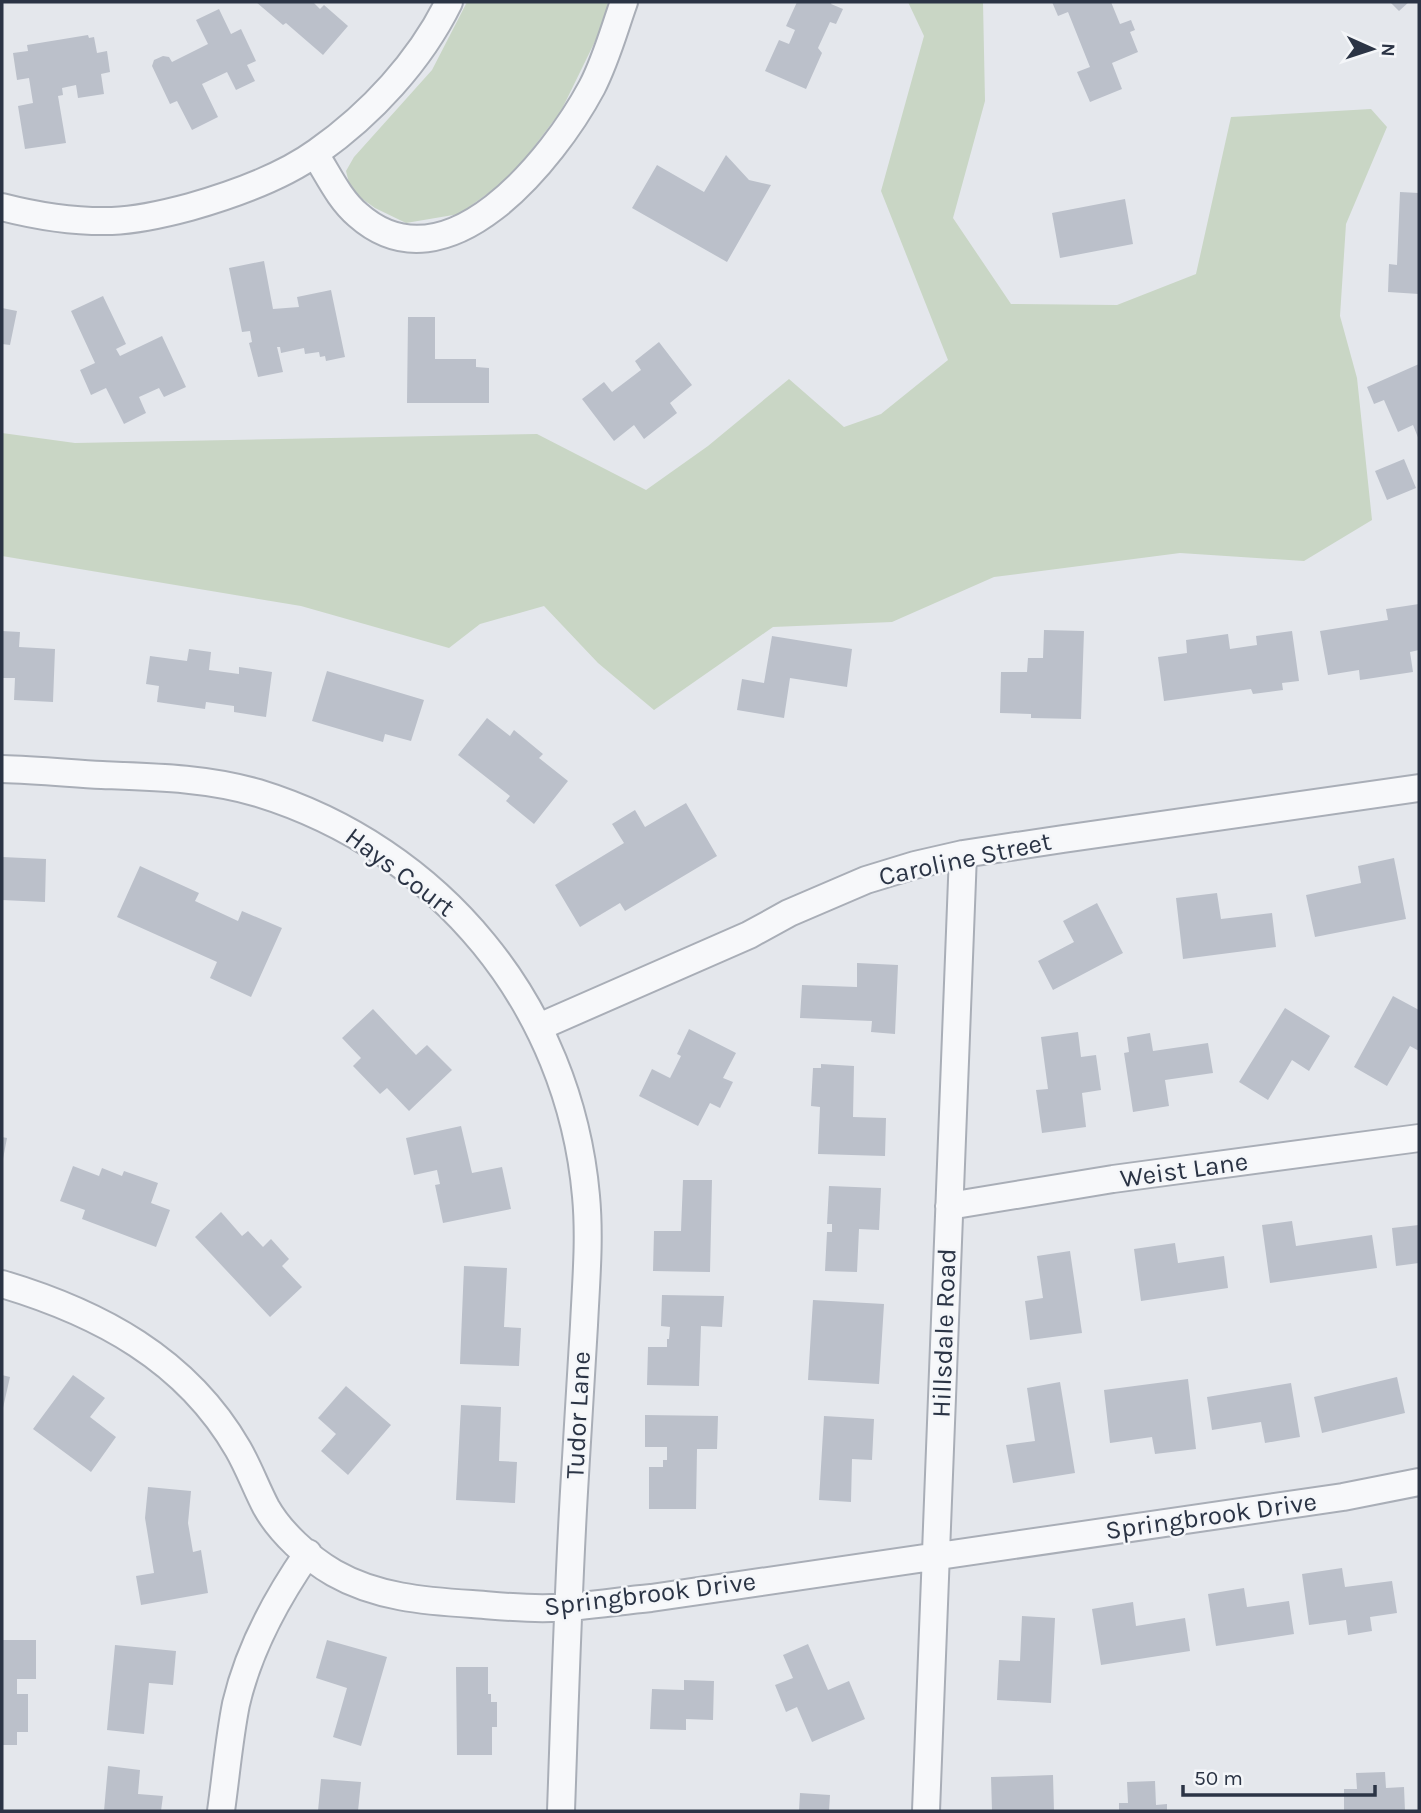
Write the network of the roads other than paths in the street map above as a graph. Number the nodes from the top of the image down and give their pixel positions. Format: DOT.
graph roads {
  1 [pos="449,2"];
  2 [pos="624,2"];
  3 [pos="316,154"];
  4 [pos="2,207"];
  5 [pos="2,769"];
  6 [pos="1419,788"];
  7 [pos="963,854"];
  8 [pos="539,1027"];
  9 [pos="1419,1138"];
  10 [pos="949,1206"];
  11 [pos="2,1284"];
  12 [pos="1419,1482"];
  13 [pos="308,1553"];
  14 [pos="937,1556"];
  15 [pos="568,1607"];
  16 [pos="221,1811"];
  17 [pos="561,1811"];
  18 [pos="926,1811"];
  1 -- 3 [label="street"];
  2 -- 3 [label="street"];
  3 -- 4 [label="street"];
  5 -- 8 [label="street, Hays Court"];
  6 -- 7 [label="street, Caroline Street"];
  7 -- 8 [label="street, Caroline Street"];
  7 -- 10 [label="street, Hillsdale Road"];
  8 -- 15 [label="street, Tudor Lane"];
  9 -- 10 [label="street, Weist Lane"];
  10 -- 14 [label="street, Hillsdale Road"];
  11 -- 13 [label="street, Springbrook Drive"];
  12 -- 14 [label="street, Springbrook Drive"];
  13 -- 15 [label="street, Springbrook Drive"];
  13 -- 16 [label="street"];
  14 -- 15 [label="street, Springbrook Drive"];
  14 -- 18 [label="street, Hillsdale Road"];
  15 -- 17 [label="street, Tudor Lane"];
}
